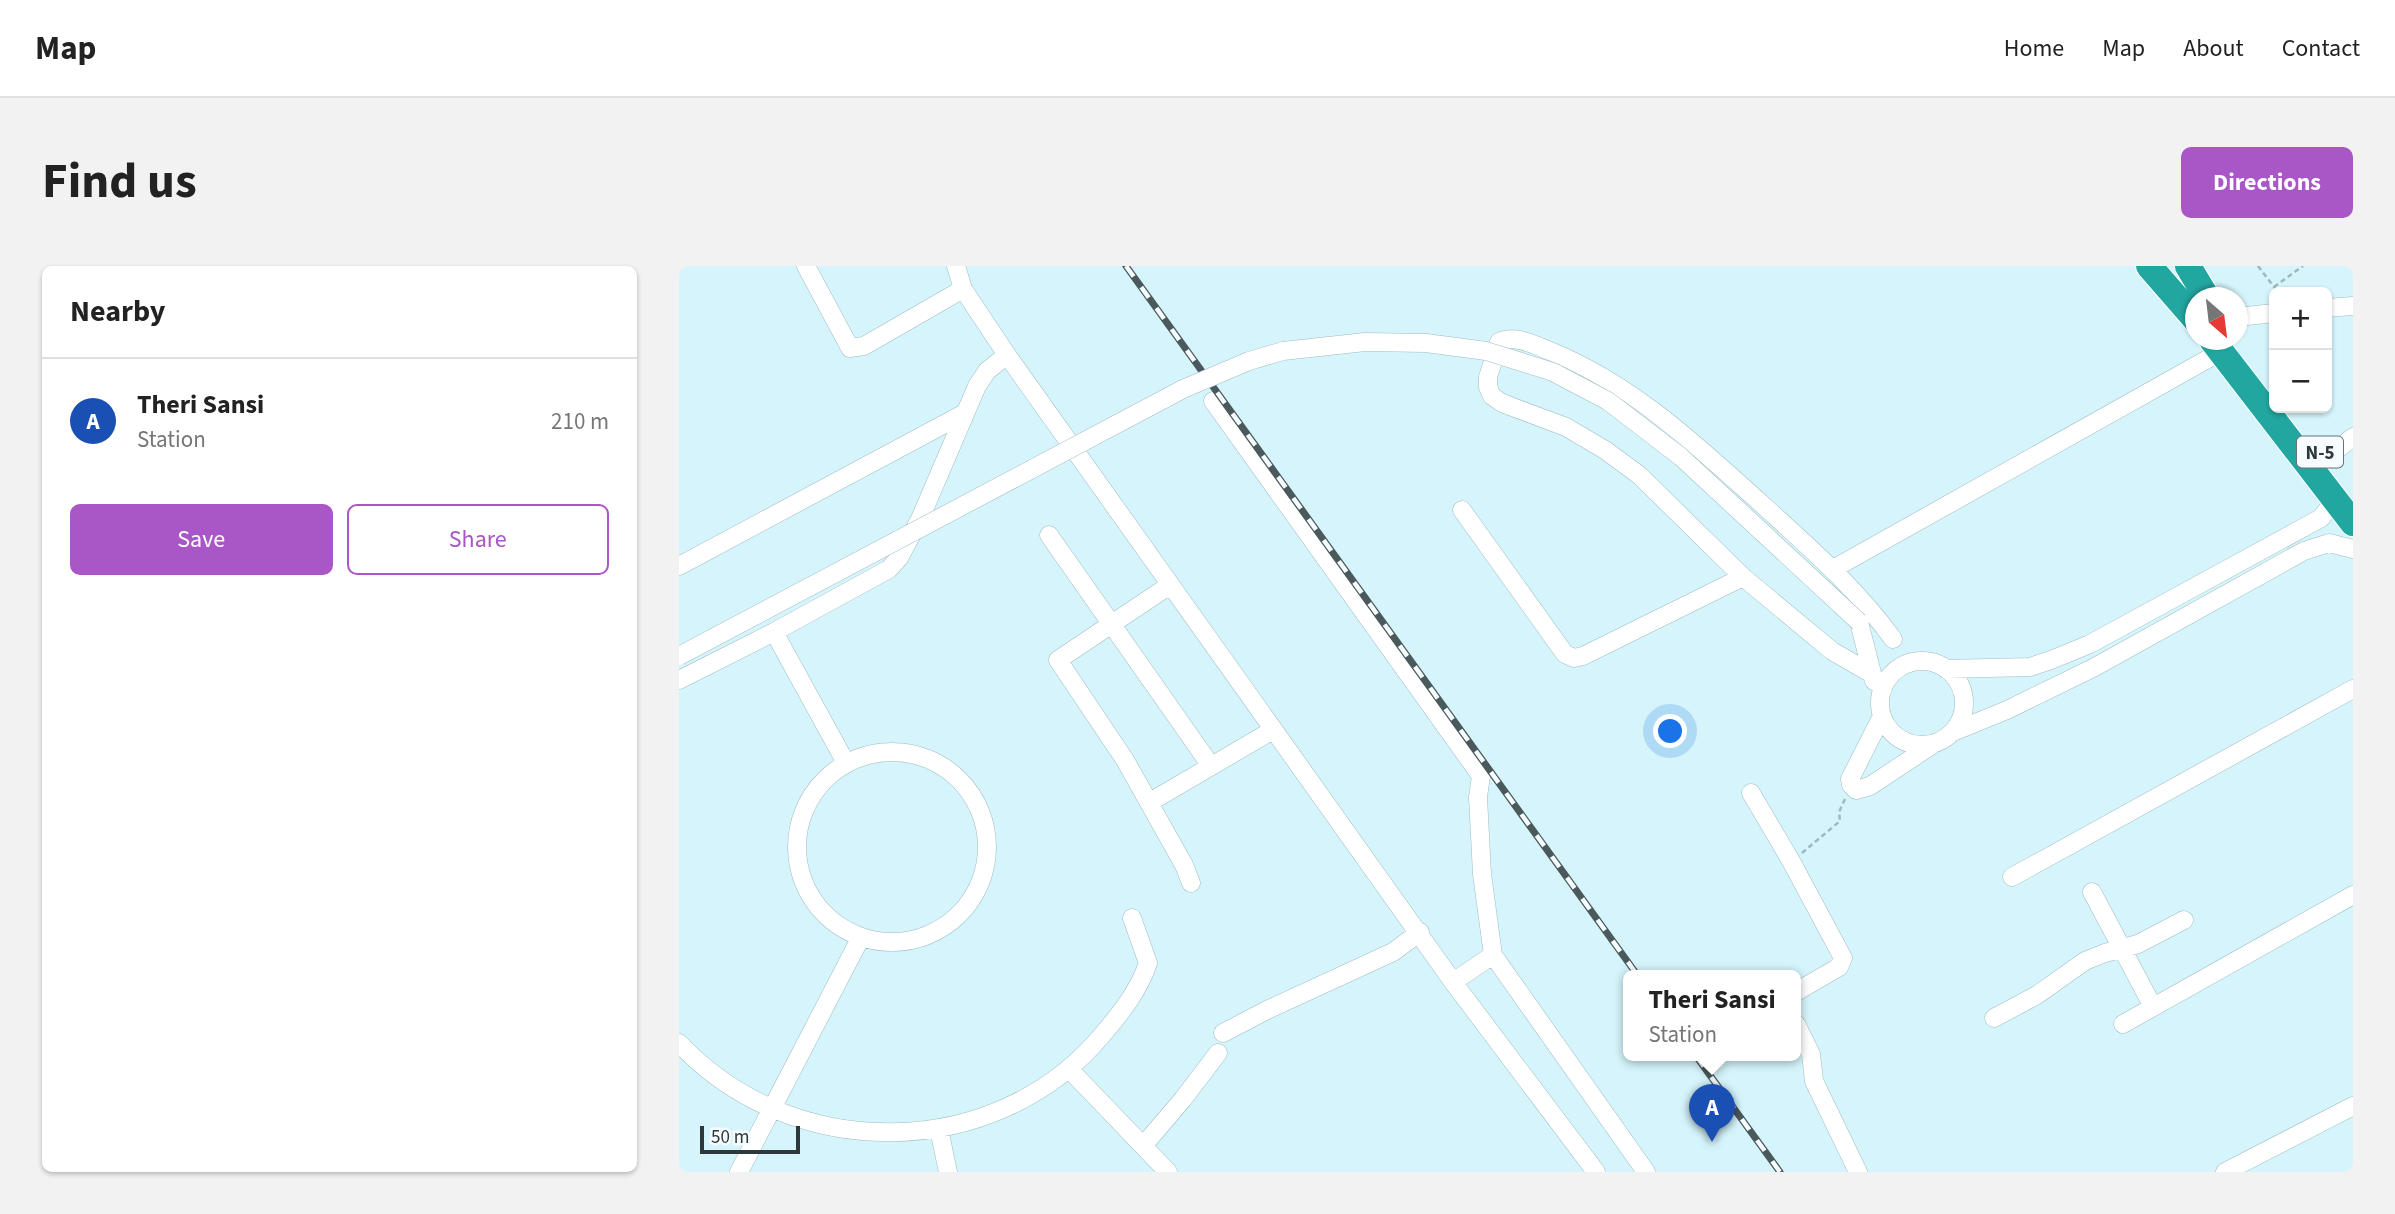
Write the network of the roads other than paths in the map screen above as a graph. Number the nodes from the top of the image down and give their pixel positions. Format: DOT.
graph roads {
  1 [pos="806,266"];
  2 [pos="956,266"];
  3 [pos="2149,266"];
  4 [pos="2188,266"];
  5 [pos="2200,287"];
  6 [pos="963,289"];
  7 [pos="2353,306"];
  8 [pos="2185,307"];
  9 [pos="2332,308"];
  10 [pos="2269,314"];
  11 [pos="2248,316"];
  12 [pos="2212,350"];
  13 [pos="2229,350"];
  14 [pos="2231,350"];
  15 [pos="1007,355"];
  16 [pos="2269,386"];
  17 [pos="1213,401"];
  18 [pos="965,413"];
  19 [pos="2291,413"];
  20 [pos="2353,437"];
  21 [pos="2325,459"];
  22 [pos="2343,496"];
  23 [pos="1462,510"];
  24 [pos="2353,523"];
  25 [pos="1049,535"];
  26 [pos="2353,549"];
  27 [pos="679,566"];
  28 [pos="1833,569"];
  29 [pos="1743,577"];
  30 [pos="1170,585"];
  31 [pos="1112,622"];
  32 [pos="1859,622"];
  33 [pos="774,632"];
  34 [pos="1893,639"];
  35 [pos="679,656"];
  36 [pos="1938,666"];
  37 [pos="1873,674"];
  38 [pos="679,680"];
  39 [pos="2353,690"];
  40 [pos="1881,710"];
  41 [pos="1273,730"];
  42 [pos="1953,732"];
  43 [pos="1935,743"];
  44 [pos="846,763"];
  45 [pos="1211,766"];
  46 [pos="1751,793"];
  47 [pos="1150,802"];
  48 [pos="2012,877"];
  49 [pos="1191,883"];
  50 [pos="2092,892"];
  51 [pos="2353,895"];
  52 [pos="1132,918"];
  53 [pos="2183,920"];
  54 [pos="1420,932"];
  55 [pos="861,937"];
  56 [pos="2121,948"];
  57 [pos="1493,955"];
  58 [pos="1453,982"];
  59 [pos="1801,989"];
  60 [pos="2153,1007"];
  61 [pos="1994,1018"];
  62 [pos="2123,1024"];
  63 [pos="1223,1033"];
  64 [pos="1801,1034"];
  65 [pos="679,1043"];
  66 [pos="1217,1053"];
  67 [pos="1070,1070"];
  68 [pos="2353,1106"];
  69 [pos="771,1110"];
  70 [pos="939,1129"];
  71 [pos="1143,1146"];
  72 [pos="739,1172"];
  73 [pos="948,1172"];
  74 [pos="1168,1172"];
  75 [pos="1595,1172"];
  76 [pos="1646,1172"];
  77 [pos="1858,1172"];
  78 [pos="2225,1172"];
  1 -- 6 [label="street"];
  2 -- 6 [label="street"];
  3 -- 8 [label="highway"];
  4 -- 5 [label="highway"];
  6 -- 15 [label="street"];
  7 -- 9 [label="street"];
  10 -- 11 [label="street"];
  12 -- 28 [label="street"];
  13 -- 22 [label="highway, N-5"];
  14 -- 16 [label="highway"];
  15 -- 18 [label="street"];
  15 -- 30 [label="street"];
  17 -- 57 [label="street"];
  18 -- 27 [label="street"];
  18 -- 33 [label="street"];
  19 -- 21 [label="highway, N-5"];
  20 -- 21 [label="street"];
  21 -- 22 [label="highway, N-5"];
  22 -- 24 [label="highway, N-5"];
  22 -- 36 [label="street"];
  23 -- 29 [label="street"];
  25 -- 31 [label="street"];
  26 -- 42 [label="street"];
  28 -- 29 [label="street"];
  28 -- 34 [label="street"];
  29 -- 37 [label="street"];
  30 -- 31 [label="street"];
  30 -- 41 [label="street"];
  31 -- 45 [label="street"];
  31 -- 47 [label="street"];
  32 -- 34 [label="street"];
  32 -- 35 [label="street, bridge"];
  32 -- 37 [label="street"];
  33 -- 38 [label="street"];
  33 -- 44 [label="street"];
  34 -- 36 [label="street"];
  36 -- 40 [label="street"];
  36 -- 42 [label="street"];
  37 -- 40 [label="street"];
  39 -- 48 [label="street"];
  40 -- 43 [label="street"];
  40 -- 43 [label="street"];
  41 -- 45 [label="street"];
  41 -- 54 [label="street"];
  42 -- 43 [label="street"];
  44 -- 55 [label="street"];
  44 -- 55 [label="street"];
  45 -- 47 [label="street"];
  46 -- 59 [label="street"];
  47 -- 49 [label="street"];
  50 -- 56 [label="street"];
  51 -- 60 [label="street"];
  52 -- 67 [label="street"];
  53 -- 56 [label="street"];
  54 -- 58 [label="street"];
  54 -- 63 [label="street"];
  55 -- 69 [label="street"];
  56 -- 60 [label="street"];
  56 -- 61 [label="street"];
  57 -- 58 [label="street"];
  57 -- 76 [label="street"];
  58 -- 75 [label="street"];
  60 -- 62 [label="street"];
  64 -- 77 [label="street"];
  65 -- 69 [label="street"];
  66 -- 71 [label="street"];
  67 -- 70 [label="street"];
  67 -- 71 [label="street"];
  68 -- 78 [label="street"];
  69 -- 70 [label="street"];
  69 -- 72 [label="street"];
  70 -- 73 [label="street"];
  71 -- 74 [label="street"];
}
